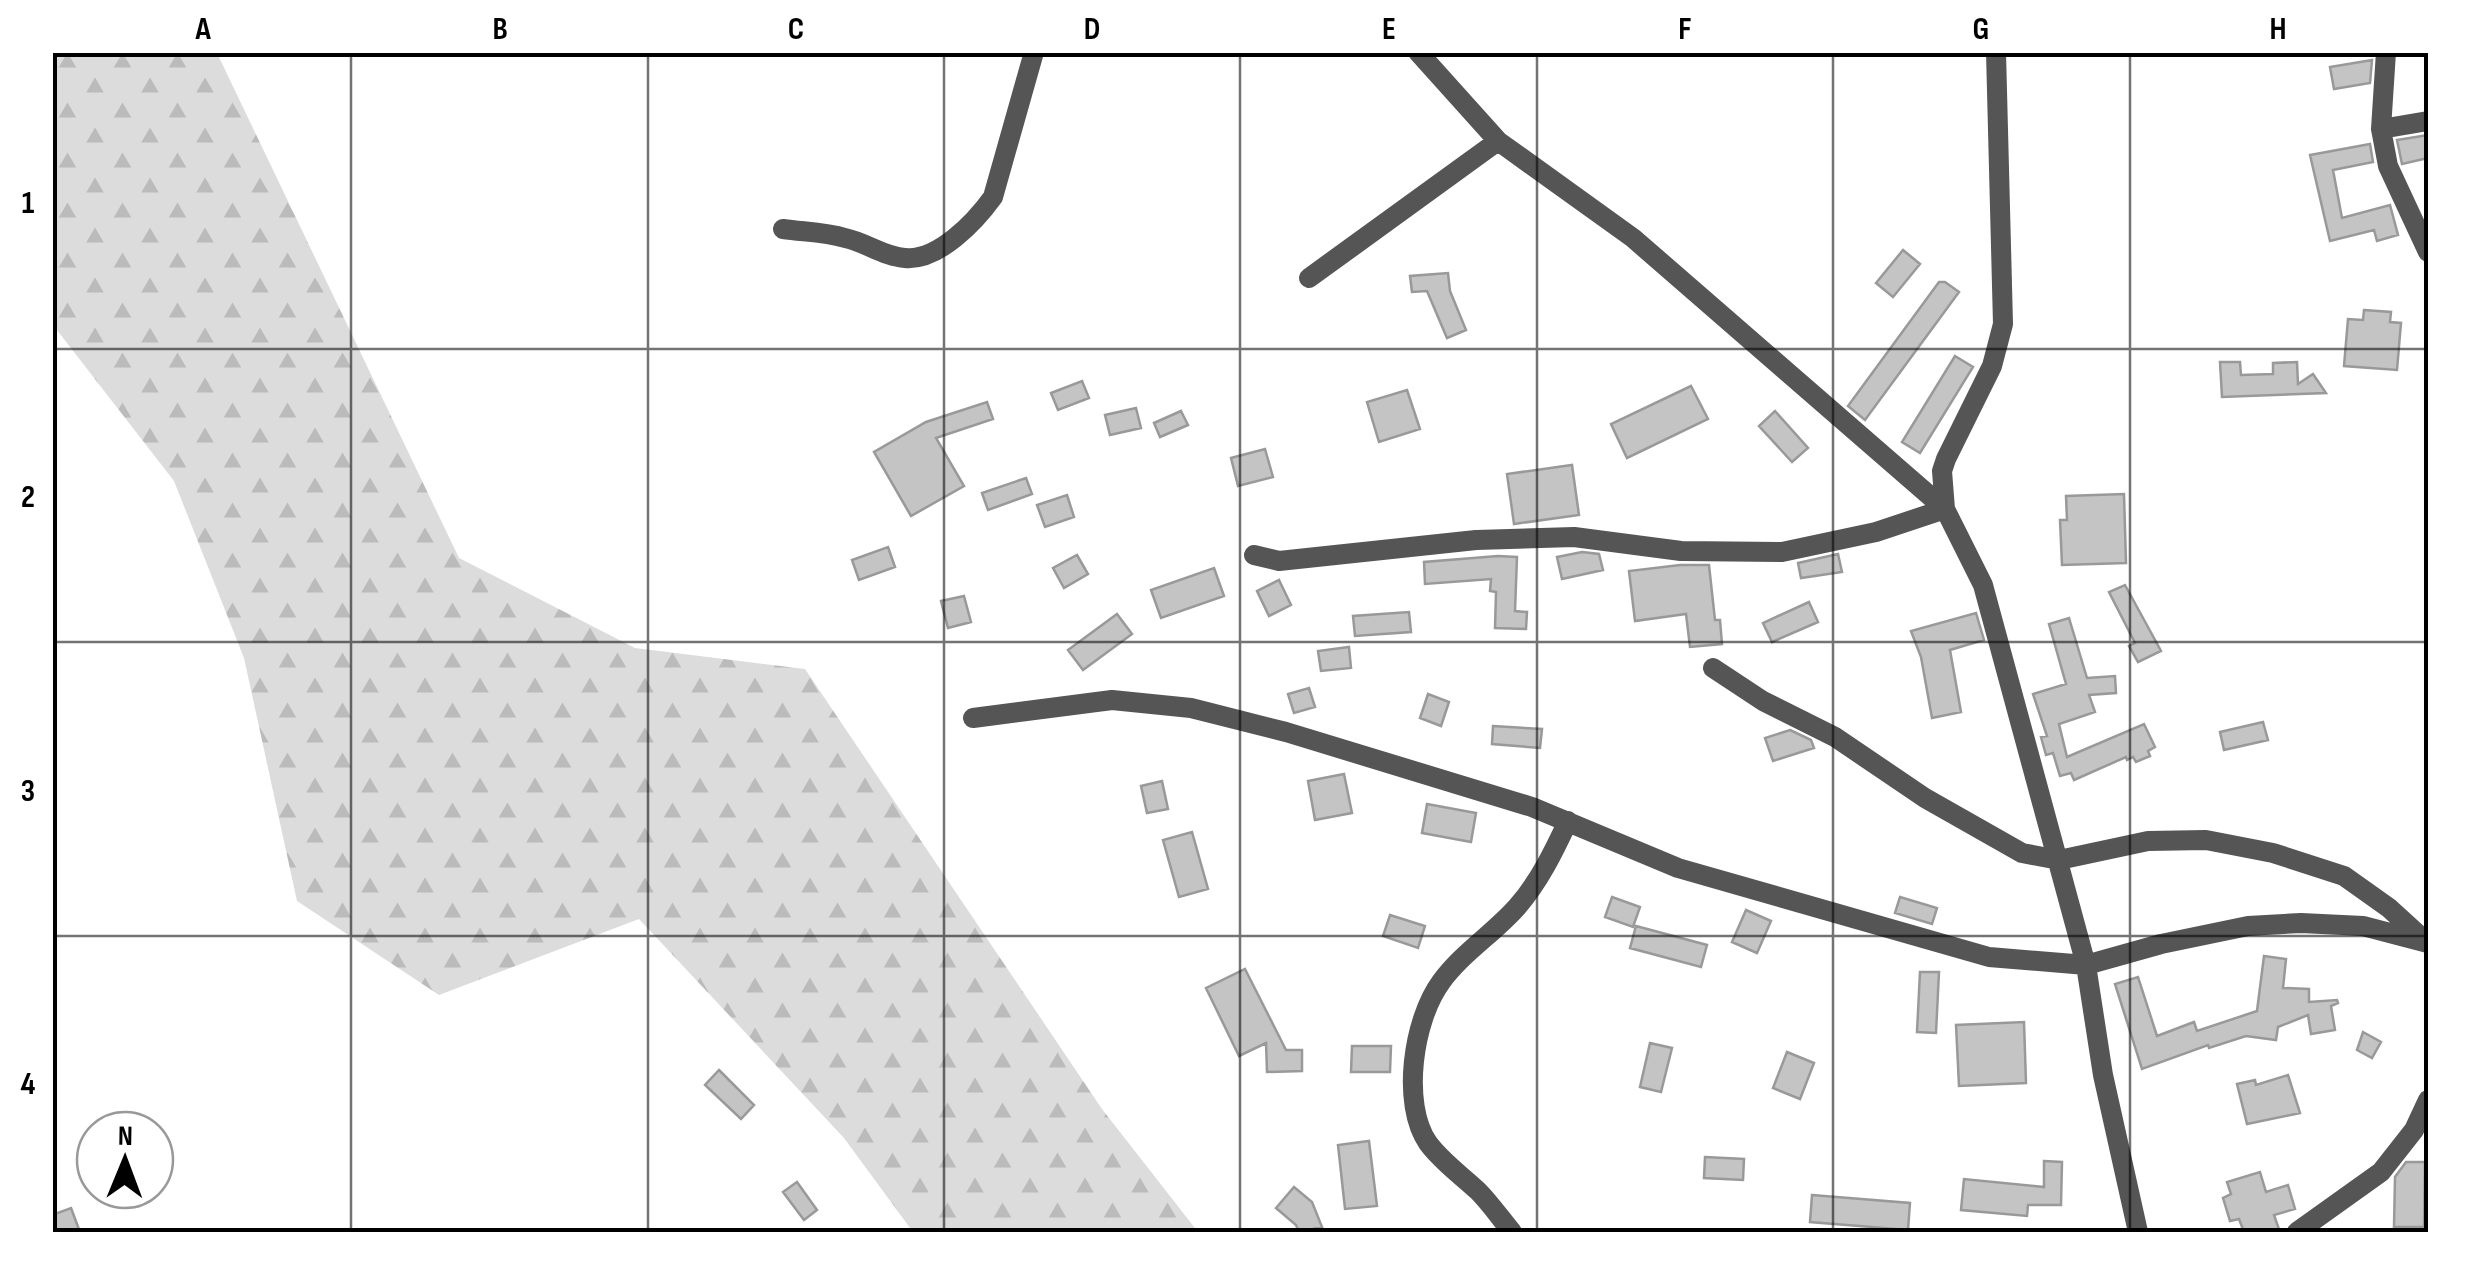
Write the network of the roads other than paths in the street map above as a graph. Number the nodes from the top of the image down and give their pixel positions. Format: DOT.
graph roads {
  1 [pos="1034,52"];
  2 [pos="1418,52"];
  3 [pos="1996,52"];
  4 [pos="2386,52"];
  5 [pos="2428,121"];
  6 [pos="2380,128"];
  7 [pos="1498,141"];
  8 [pos="783,230"];
  9 [pos="2428,252"];
  10 [pos="1309,278"];
  11 [pos="1945,510"];
  12 [pos="1254,555"];
  13 [pos="1713,668"];
  14 [pos="973,718"];
  15 [pos="1568,822"];
  16 [pos="2059,860"];
  17 [pos="2086,965"];
  18 [pos="2428,1100"];
  19 [pos="1512,1232"];
  20 [pos="2138,1232"];
  21 [pos="2297,1232"];
  1 -- 8 [label="street"];
  2 -- 7 [label="street"];
  3 -- 11 [label="street"];
  4 -- 6 [label="street"];
  5 -- 6 [label="street"];
  6 -- 9 [label="street"];
  7 -- 10 [label="street"];
  7 -- 11 [label="street"];
  11 -- 12 [label="street"];
  11 -- 16 [label="street"];
  13 -- 16 [label="street"];
  14 -- 15 [label="street"];
  15 -- 17 [label="street"];
  15 -- 19 [label="street"];
  16 -- 17 [label="street"];
  16 -- 17 [label="street"];
  17 -- 20 [label="street"];
  18 -- 21 [label="street"];
}
